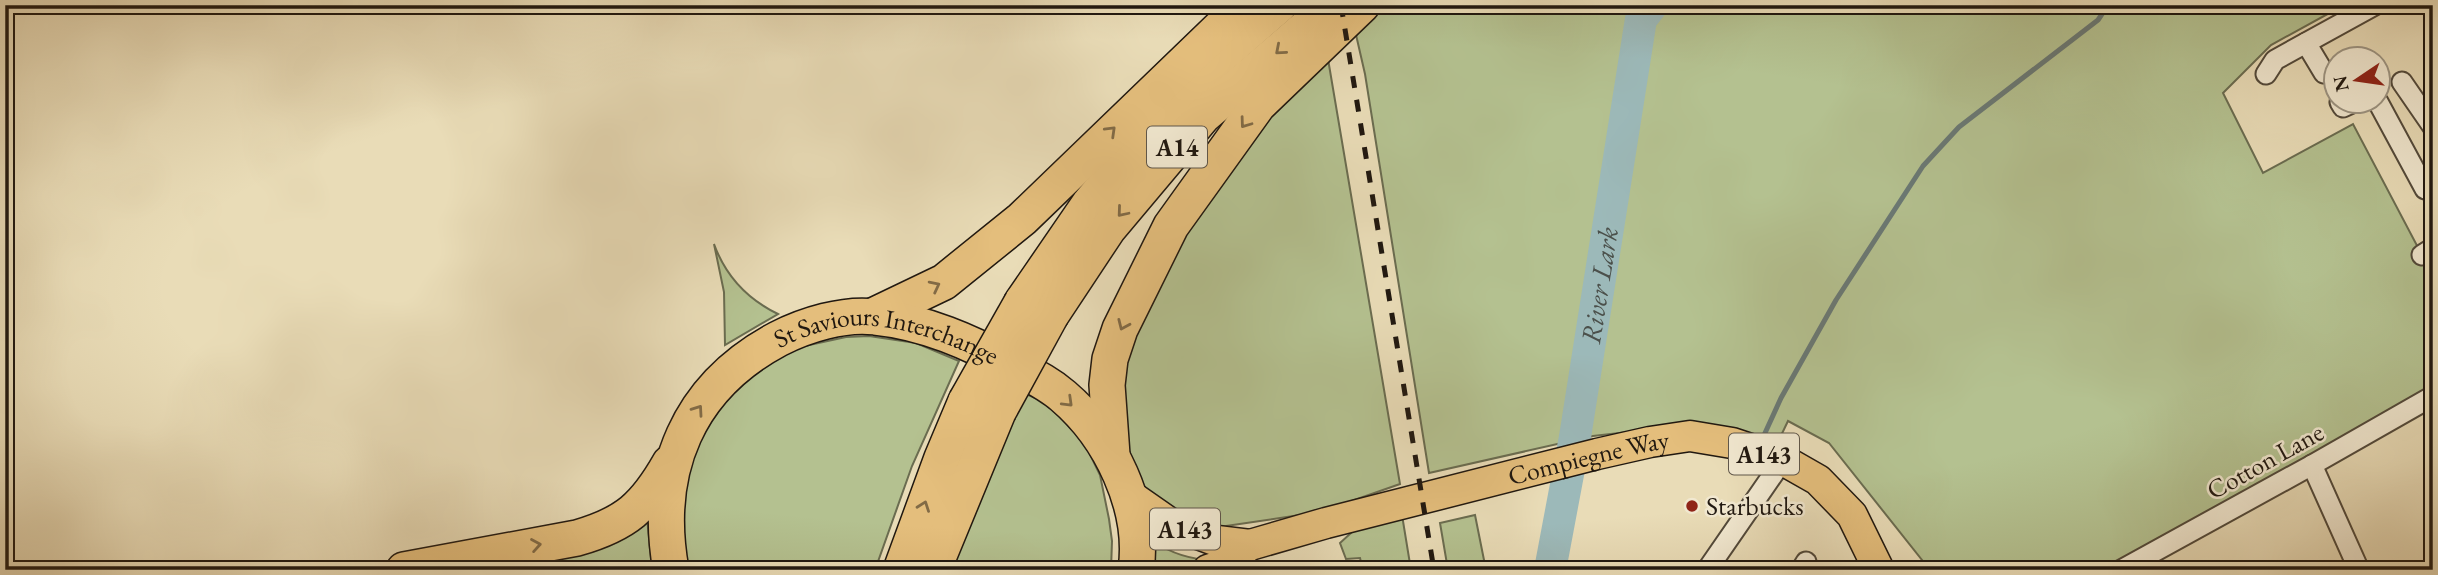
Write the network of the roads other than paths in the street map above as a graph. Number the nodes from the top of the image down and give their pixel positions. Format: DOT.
graph roads {
  1 [pos="1244,5"];
  2 [pos="1279,5"];
  3 [pos="1332,5"];
  4 [pos="1362,5"];
  5 [pos="2375,5"];
  6 [pos="2306,43"];
  7 [pos="2322,71"];
  8 [pos="2266,74"];
  9 [pos="2402,82"];
  10 [pos="2386,116"];
  11 [pos="2433,127"];
  12 [pos="2426,189"];
  13 [pos="1036,308"];
  14 [pos="873,316"];
  15 [pos="2433,396"];
  16 [pos="982,407"];
  17 [pos="675,454"];
  18 [pos="1113,460"];
  19 [pos="1783,460"];
  20 [pos="2312,465"];
  21 [pos="1128,494"];
  22 [pos="1250,545"];
  23 [pos="404,570"];
  24 [pos="671,570"];
  25 [pos="901,570"];
  26 [pos="933,570"];
  27 [pos="1136,570"];
  28 [pos="1208,570"];
  29 [pos="1707,570"];
  30 [pos="1878,570"];
  31 [pos="2122,570"];
  32 [pos="2358,570"];
  14 -- 1 [label="highway, A14, one-way"];
  2 -- 13 [label="highway, A14"];
  3 -- 13 [label="highway, A14, one-way"];
  4 -- 18 [label="highway, A14, one-way"];
  5 -- 6 [label="street"];
  6 -- 7 [label="street"];
  6 -- 8 [label="street"];
  9 -- 11 [label="street"];
  10 -- 12 [label="street"];
  13 -- 16 [label="highway, A14, bridge"];
  17 -- 14 [label="highway, St Saviours Interchange, one-way"];
  14 -- 18 [label="highway, St Saviours Interchange, one-way"];
  15 -- 20 [label="street, Cotton Lane"];
  25 -- 16 [label="highway, A14, one-way"];
  16 -- 26 [label="highway, A14"];
  23 -- 17 [label="highway, one-way"];
  17 -- 24 [label="highway, St Saviours Interchange"];
  18 -- 21 [label="highway, St Saviours Interchange"];
  19 -- 22 [label="main road, Compiegne Way / A143"];
  19 -- 29 [label="street"];
  19 -- 30 [label="main road, Compiegne Way / A143"];
  20 -- 31 [label="street, Cotton Lane"];
  20 -- 32 [label="street"];
  21 -- 22 [label="main road, Compiegne Way / A143"];
  21 -- 27 [label="highway, St Saviours Interchange"];
  22 -- 28 [label="main road, Compiegne Way / A143"];
}
